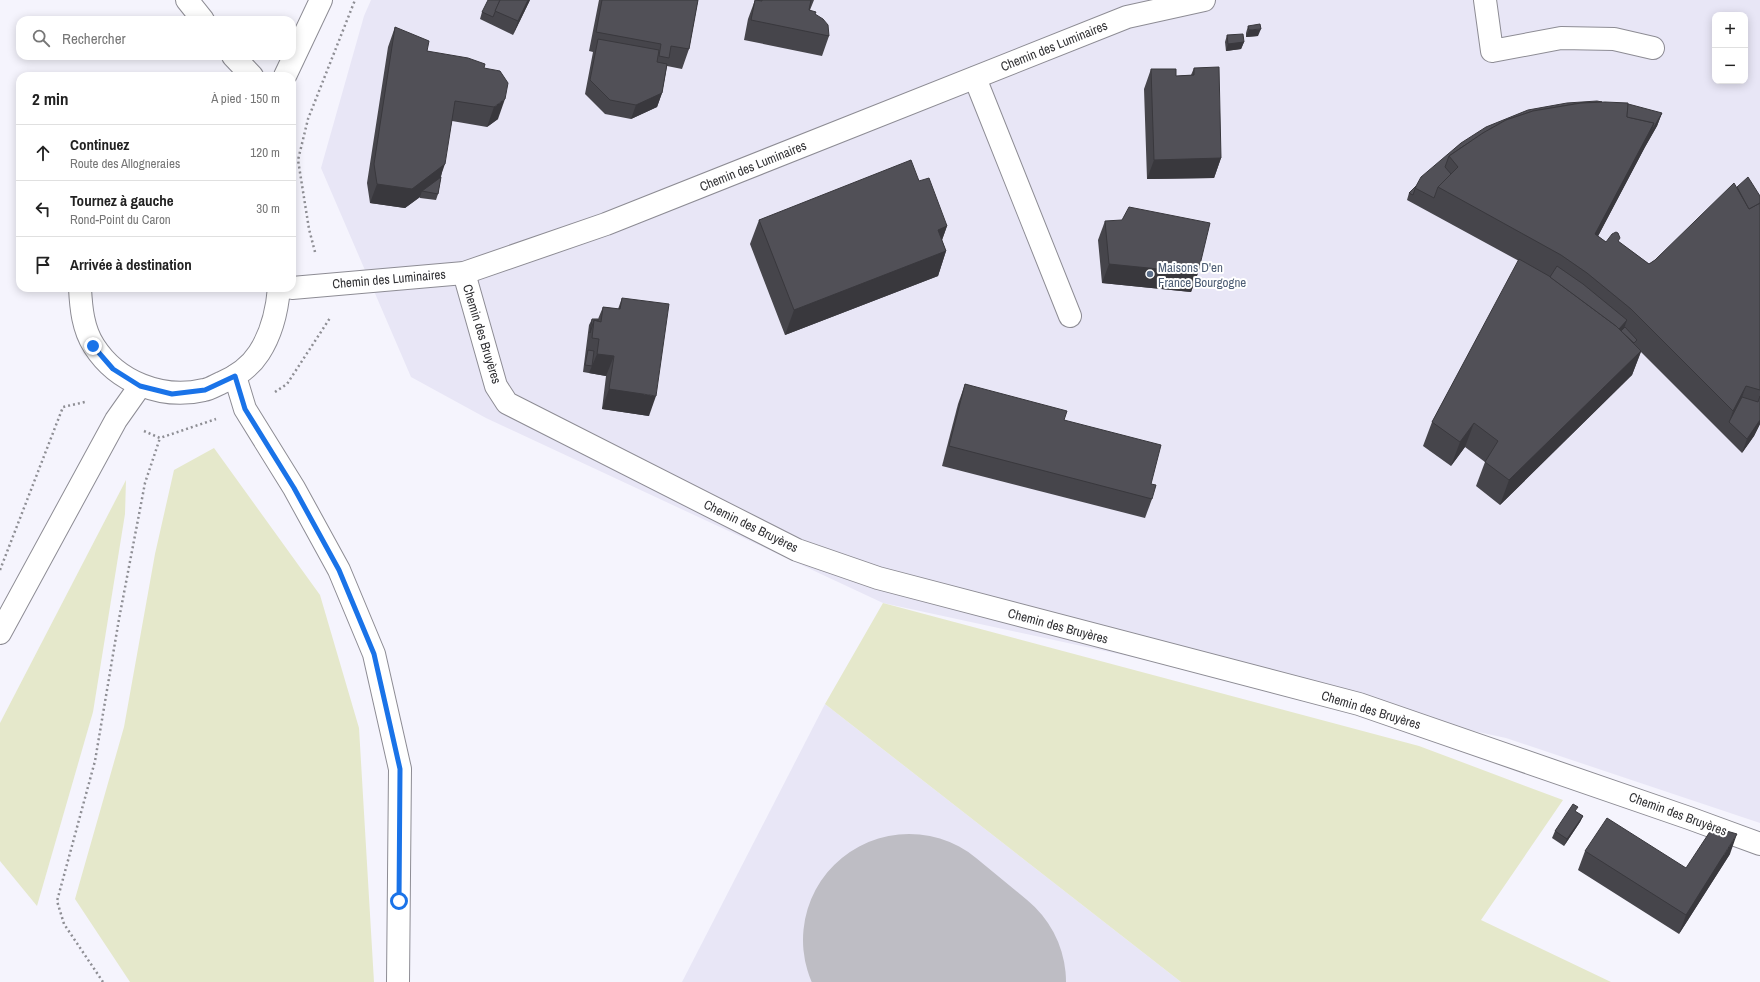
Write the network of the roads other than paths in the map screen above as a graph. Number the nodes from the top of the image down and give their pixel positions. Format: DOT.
graph roads {
  1 [pos="187,0"];
  2 [pos="321,0"];
  3 [pos="1204,0"];
  4 [pos="1485,0"];
  5 [pos="200,16"];
  6 [pos="1653,48"];
  7 [pos="296,53"];
  8 [pos="237,60"];
  9 [pos="293,60"];
  10 [pos="248,72"];
  11 [pos="287,72"];
  12 [pos="975,78"];
  13 [pos="464,273"];
  14 [pos="296,287"];
  15 [pos="80,292"];
  16 [pos="284,292"];
  17 [pos="1070,316"];
  18 [pos="235,376"];
  19 [pos="140,386"];
  20 [pos="0,633"];
  21 [pos="1760,844"];
  22 [pos="398,982"];
  1 -- 5 [label="street"];
  2 -- 7 [label="street"];
  3 -- 12 [label="street, Chemin des Luminaires"];
  4 -- 6 [label="street"];
  8 -- 10 [label="street"];
  9 -- 11 [label="street"];
  12 -- 13 [label="street, Chemin des Luminaires"];
  12 -- 17 [label="street"];
  13 -- 14 [label="street, Chemin des Luminaires"];
  13 -- 21 [label="street, Chemin des Bruyères"];
  15 -- 19 [label="street"];
  16 -- 18 [label="street"];
  18 -- 19 [label="street"];
  18 -- 22 [label="street"];
  19 -- 20 [label="street"];
}
